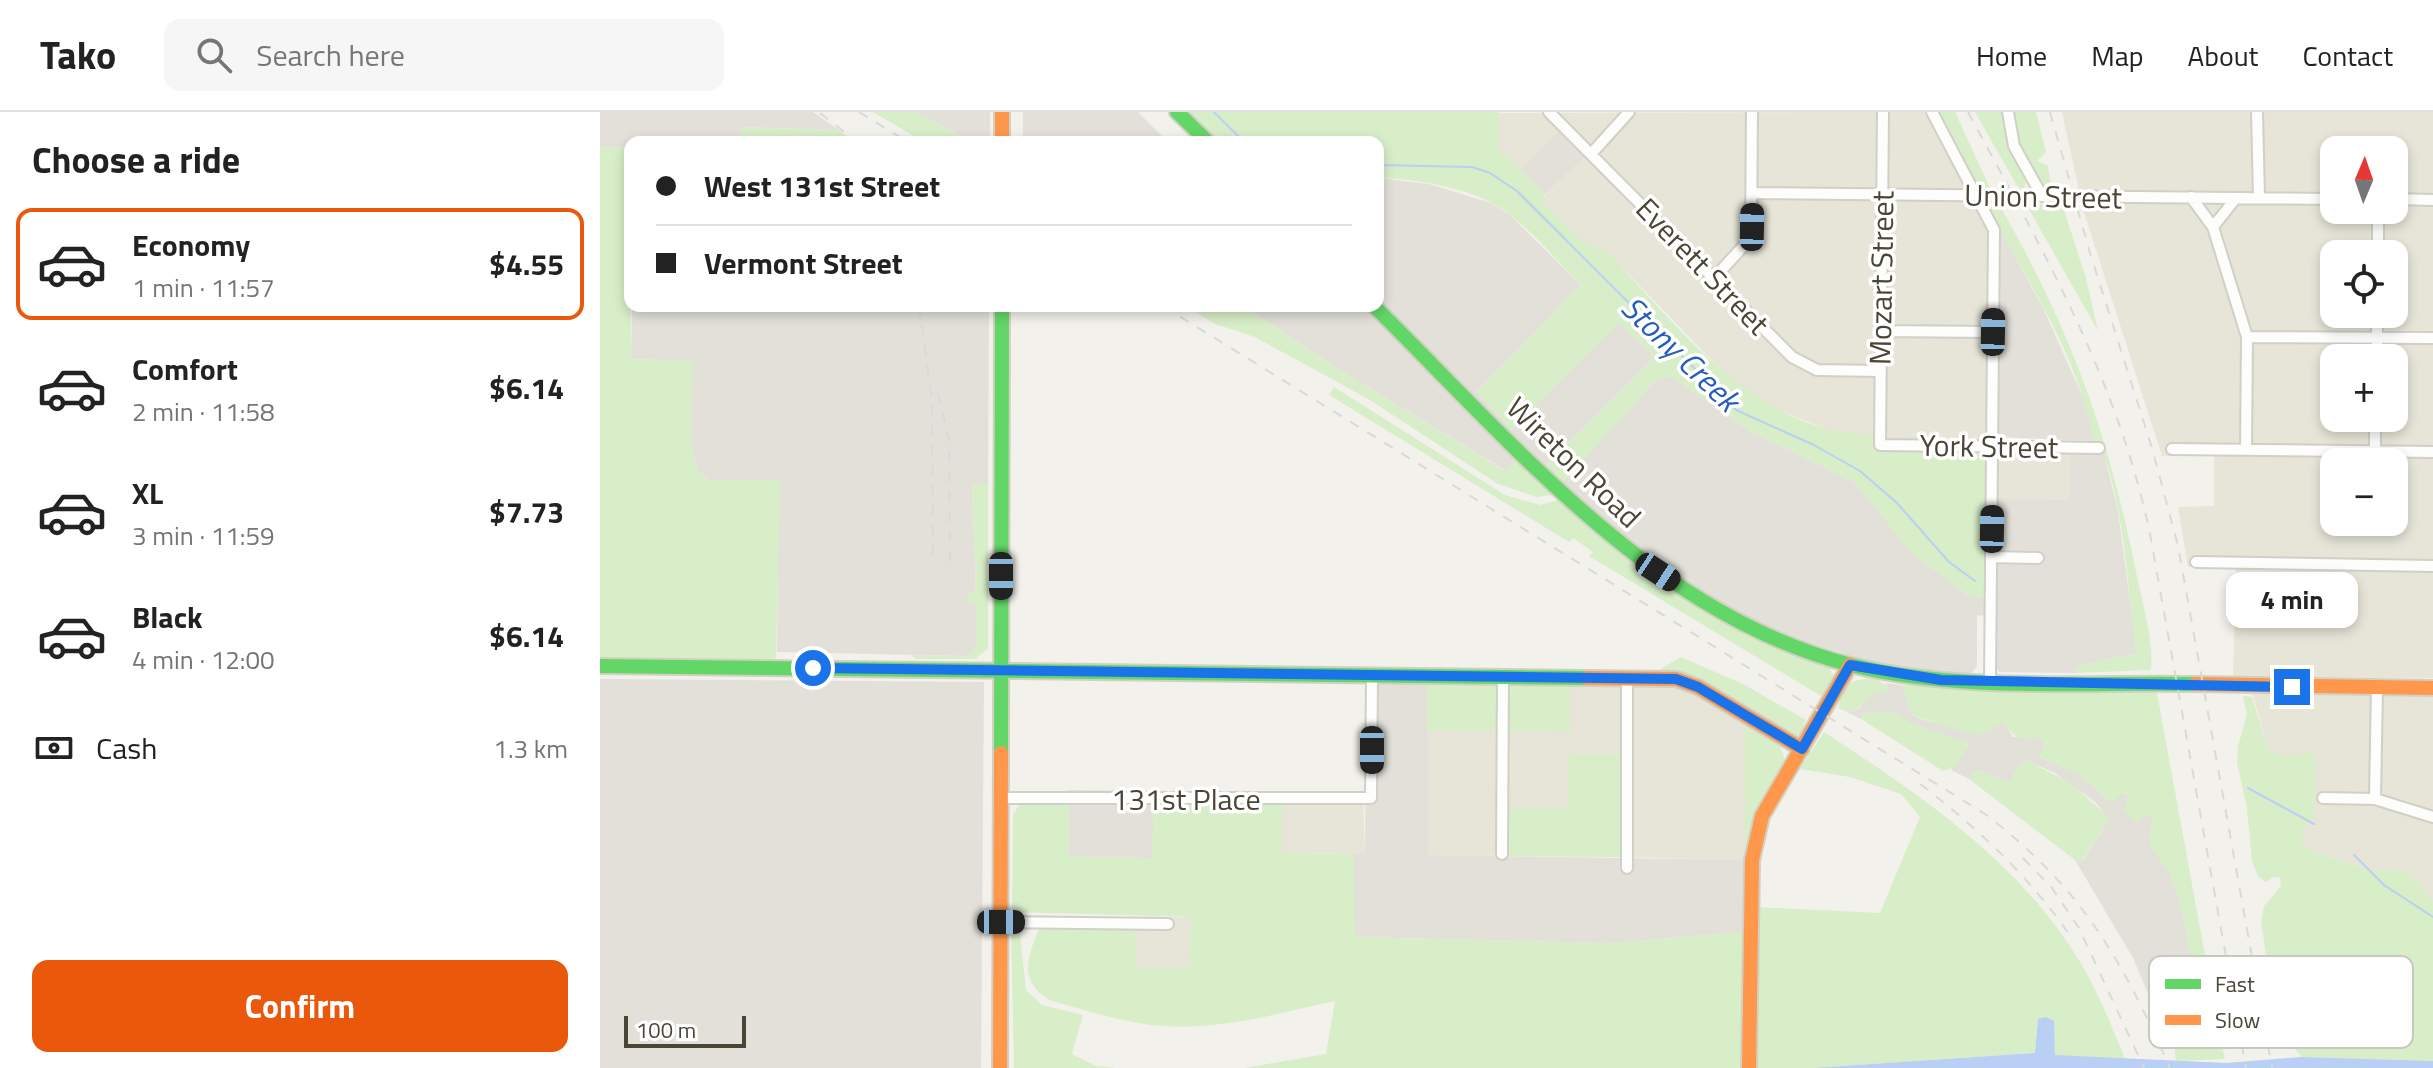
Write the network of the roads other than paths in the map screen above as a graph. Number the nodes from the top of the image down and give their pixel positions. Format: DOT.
graph roads {
  1 [pos="1002,112"];
  2 [pos="1177,112"];
  3 [pos="1549,112"];
  4 [pos="1629,112"];
  5 [pos="1752,112"];
  6 [pos="1883,112"];
  7 [pos="1932,112"];
  8 [pos="2008,112"];
  9 [pos="2257,112"];
  10 [pos="1002,136"];
  11 [pos="1202,136"];
  12 [pos="1592,153"];
  13 [pos="1753,193"];
  14 [pos="1882,194"];
  15 [pos="1975,195"];
  16 [pos="2042,196"];
  17 [pos="2191,197"];
  18 [pos="2236,198"];
  19 [pos="2259,198"];
  20 [pos="2320,199"];
  21 [pos="2408,199"];
  22 [pos="2433,200"];
  23 [pos="2213,227"];
  24 [pos="1714,278"];
  25 [pos="1002,312"];
  26 [pos="1380,312"];
  27 [pos="2377,328"];
  28 [pos="1880,331"];
  29 [pos="1993,332"];
  30 [pos="2247,337"];
  31 [pos="2377,338"];
  32 [pos="2433,338"];
  33 [pos="2377,344"];
  34 [pos="1880,371"];
  35 [pos="1880,445"];
  36 [pos="1993,446"];
  37 [pos="2099,448"];
  38 [pos="2172,449"];
  39 [pos="2246,450"];
  40 [pos="2320,451"];
  41 [pos="2408,452"];
  42 [pos="2433,452"];
  43 [pos="1991,557"];
  44 [pos="2038,558"];
  45 [pos="2196,562"];
  46 [pos="2433,566"];
  47 [pos="1850,665"];
  48 [pos="600,666"];
  49 [pos="1002,671"];
  50 [pos="1372,676"];
  51 [pos="1503,678"];
  52 [pos="1627,680"];
  53 [pos="1990,681"];
  54 [pos="2377,688"];
  55 [pos="2433,688"];
  56 [pos="1802,749"];
  57 [pos="1001,798"];
  58 [pos="2323,798"];
  59 [pos="2375,799"];
  60 [pos="2433,817"];
  61 [pos="1502,854"];
  62 [pos="1627,868"];
  63 [pos="1001,922"];
  64 [pos="1168,924"];
  65 [pos="1000,1068"];
  66 [pos="1749,1068"];
  1 -- 10 [label="street"];
  2 -- 11 [label="street"];
  3 -- 12 [label="street, Everett Street"];
  4 -- 12 [label="street"];
  5 -- 13 [label="street"];
  6 -- 14 [label="street, Mozart Street"];
  7 -- 15 [label="street"];
  8 -- 16 [label="street"];
  9 -- 19 [label="street"];
  12 -- 24 [label="street, Everett Street"];
  13 -- 14 [label="street, Union Street"];
  13 -- 24 [label="street"];
  14 -- 15 [label="street, Union Street"];
  14 -- 28 [label="street, Mozart Street"];
  15 -- 16 [label="street, Union Street"];
  15 -- 29 [label="street"];
  16 -- 17 [label="street, Union Street"];
  17 -- 18 [label="street, Union Street"];
  17 -- 23 [label="street"];
  18 -- 19 [label="street, Union Street"];
  18 -- 23 [label="street"];
  19 -- 20 [label="street, Union Street"];
  21 -- 22 [label="street"];
  23 -- 30 [label="street"];
  24 -- 34 [label="street, Everett Street"];
  25 -- 49 [label="street"];
  26 -- 47 [label="street, Wireton Road"];
  27 -- 31 [label="street"];
  28 -- 29 [label="street"];
  28 -- 34 [label="street, Mozart Street"];
  29 -- 36 [label="street"];
  30 -- 31 [label="street"];
  30 -- 39 [label="street"];
  31 -- 32 [label="street"];
  31 -- 33 [label="street"];
  34 -- 35 [label="street, Mozart Street"];
  35 -- 36 [label="street, York Street"];
  36 -- 37 [label="street, York Street"];
  36 -- 43 [label="street"];
  38 -- 39 [label="street"];
  39 -- 40 [label="street"];
  41 -- 42 [label="street"];
  43 -- 44 [label="street"];
  43 -- 53 [label="street"];
  45 -- 46 [label="street"];
  47 -- 53 [label="street, Wireton Road"];
  47 -- 56 [label="street"];
  48 -- 49 [label="street"];
  49 -- 50 [label="street"];
  49 -- 57 [label="street"];
  50 -- 51 [label="street"];
  50 -- 57 [label="street, 131st Place"];
  51 -- 52 [label="street"];
  51 -- 61 [label="street"];
  52 -- 56 [label="street"];
  52 -- 62 [label="street"];
  53 -- 54 [label="street, Wireton Road"];
  54 -- 55 [label="street, Wireton Road"];
  54 -- 59 [label="street"];
  56 -- 66 [label="street"];
  57 -- 63 [label="street"];
  58 -- 59 [label="street"];
  59 -- 60 [label="street"];
  63 -- 64 [label="street"];
  63 -- 65 [label="street"];
}
